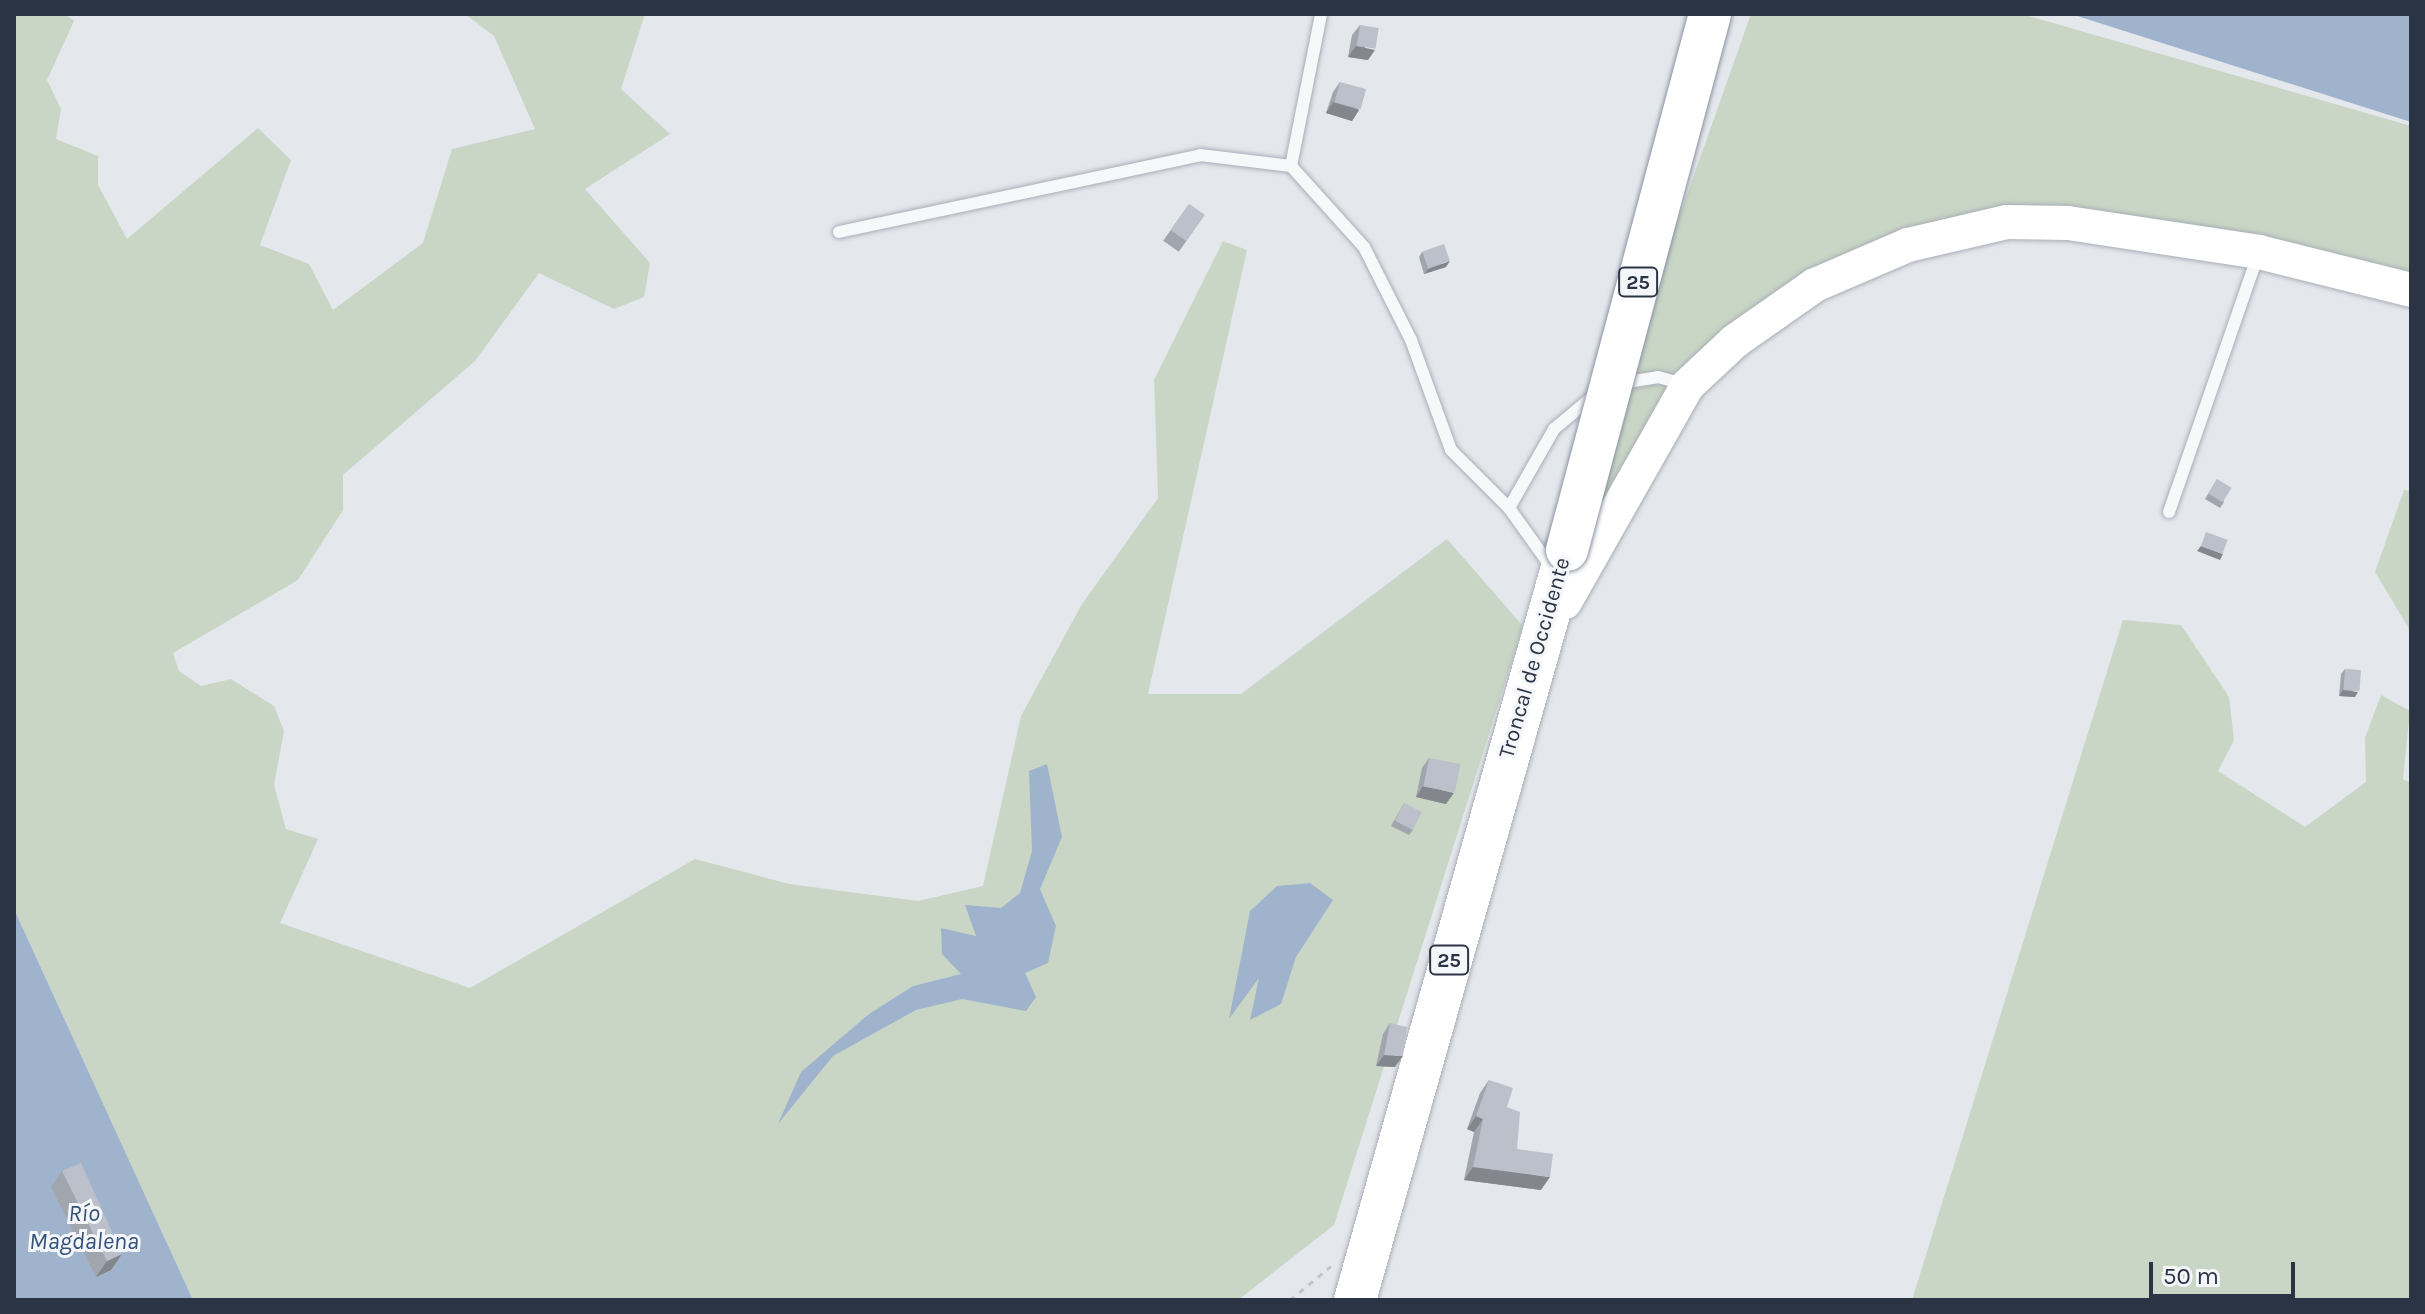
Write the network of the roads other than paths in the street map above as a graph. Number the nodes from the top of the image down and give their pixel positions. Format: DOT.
graph roads {
  1 [pos="1321,14"];
  2 [pos="1710,14"];
  3 [pos="1291,166"];
  4 [pos="839,232"];
  5 [pos="2259,252"];
  6 [pos="2411,290"];
  7 [pos="1688,385"];
  8 [pos="1509,508"];
  9 [pos="2169,512"];
  10 [pos="1563,563"];
  11 [pos="1545,620"];
  12 [pos="1359,1286"];
  1 -- 3 [label="lane"];
  2 -- 10 [label="highway, Troncal de Occidente / 25, bridge"];
  3 -- 4 [label="lane"];
  3 -- 8 [label="lane"];
  5 -- 6 [label="street"];
  5 -- 7 [label="street"];
  5 -- 9 [label="lane"];
  7 -- 8 [label="lane"];
  7 -- 11 [label="street"];
  8 -- 10 [label="lane"];
  10 -- 11 [label="highway, Troncal de Occidente / 25"];
  11 -- 12 [label="highway, Troncal de Occidente / 25"];
}
